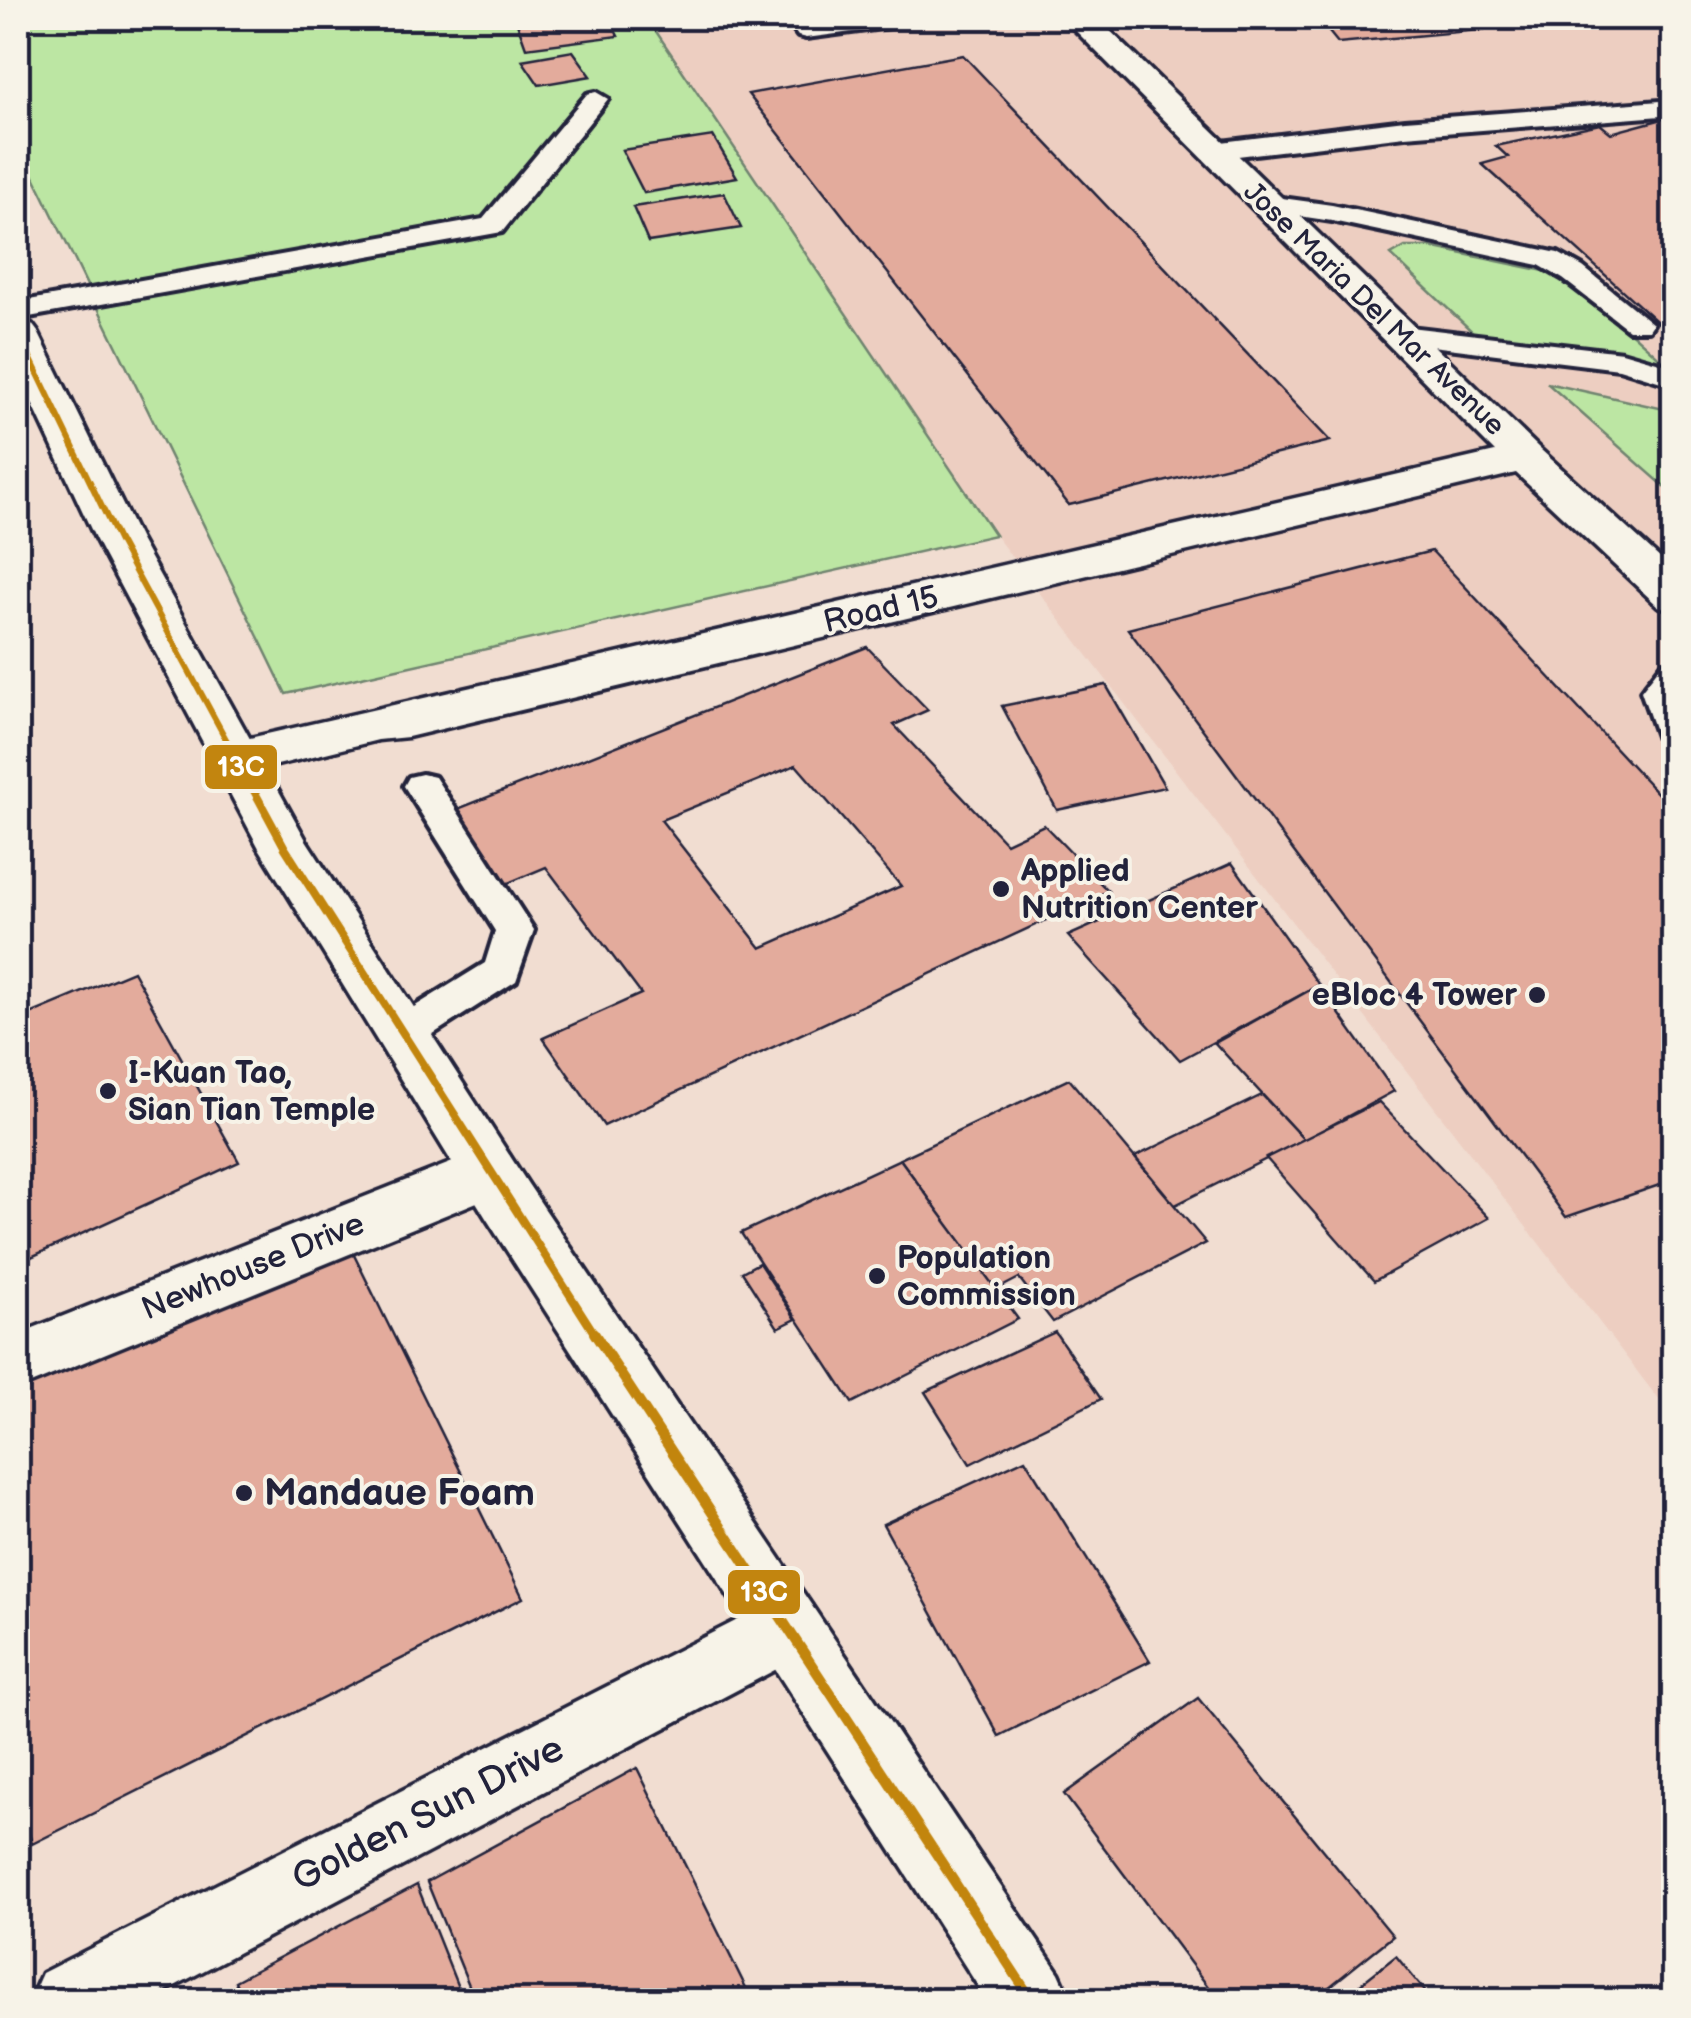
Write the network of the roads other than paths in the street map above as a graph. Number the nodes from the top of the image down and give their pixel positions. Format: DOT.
graph roads {
  1 [pos="796,18"];
  2 [pos="905,18"];
  3 [pos="1079,18"];
  4 [pos="596,100"];
  5 [pos="1674,107"];
  6 [pos="1213,151"];
  7 [pos="1268,204"];
  8 [pos="18,311"];
  9 [pos="1639,324"];
  10 [pos="18,332"];
  11 [pos="1401,336"];
  12 [pos="1674,377"];
  13 [pos="1526,458"];
  14 [pos="1674,596"];
  15 [pos="1674,672"];
  16 [pos="1674,740"];
  17 [pos="237,758"];
  18 [pos="422,786"];
  19 [pos="402,1034"];
  20 [pos="488,1172"];
  21 [pos="18,1362"];
  22 [pos="787,1628"];
  23 [pos="68,2000"];
  24 [pos="1032,2000"];
  1 -- 2 [label="lane"];
  3 -- 6 [label="street, Jose Maria Del Mar Avenue"];
  4 -- 8 [label="lane"];
  5 -- 6 [label="lane"];
  6 -- 7 [label="street, Jose Maria Del Mar Avenue"];
  7 -- 9 [label="lane"];
  7 -- 11 [label="street, Jose Maria Del Mar Avenue"];
  10 -- 17 [label="street"];
  11 -- 12 [label="lane"];
  11 -- 13 [label="street, Jose Maria Del Mar Avenue"];
  13 -- 14 [label="street, Jose Maria Del Mar Avenue"];
  13 -- 17 [label="street, Road 15"];
  15 -- 16 [label="lane"];
  17 -- 19 [label="street"];
  18 -- 19 [label="lane"];
  19 -- 20 [label="street"];
  20 -- 21 [label="street, Newhouse Drive"];
  20 -- 22 [label="street"];
  22 -- 23 [label="street, Golden Sun Drive"];
  22 -- 24 [label="street"];
}
